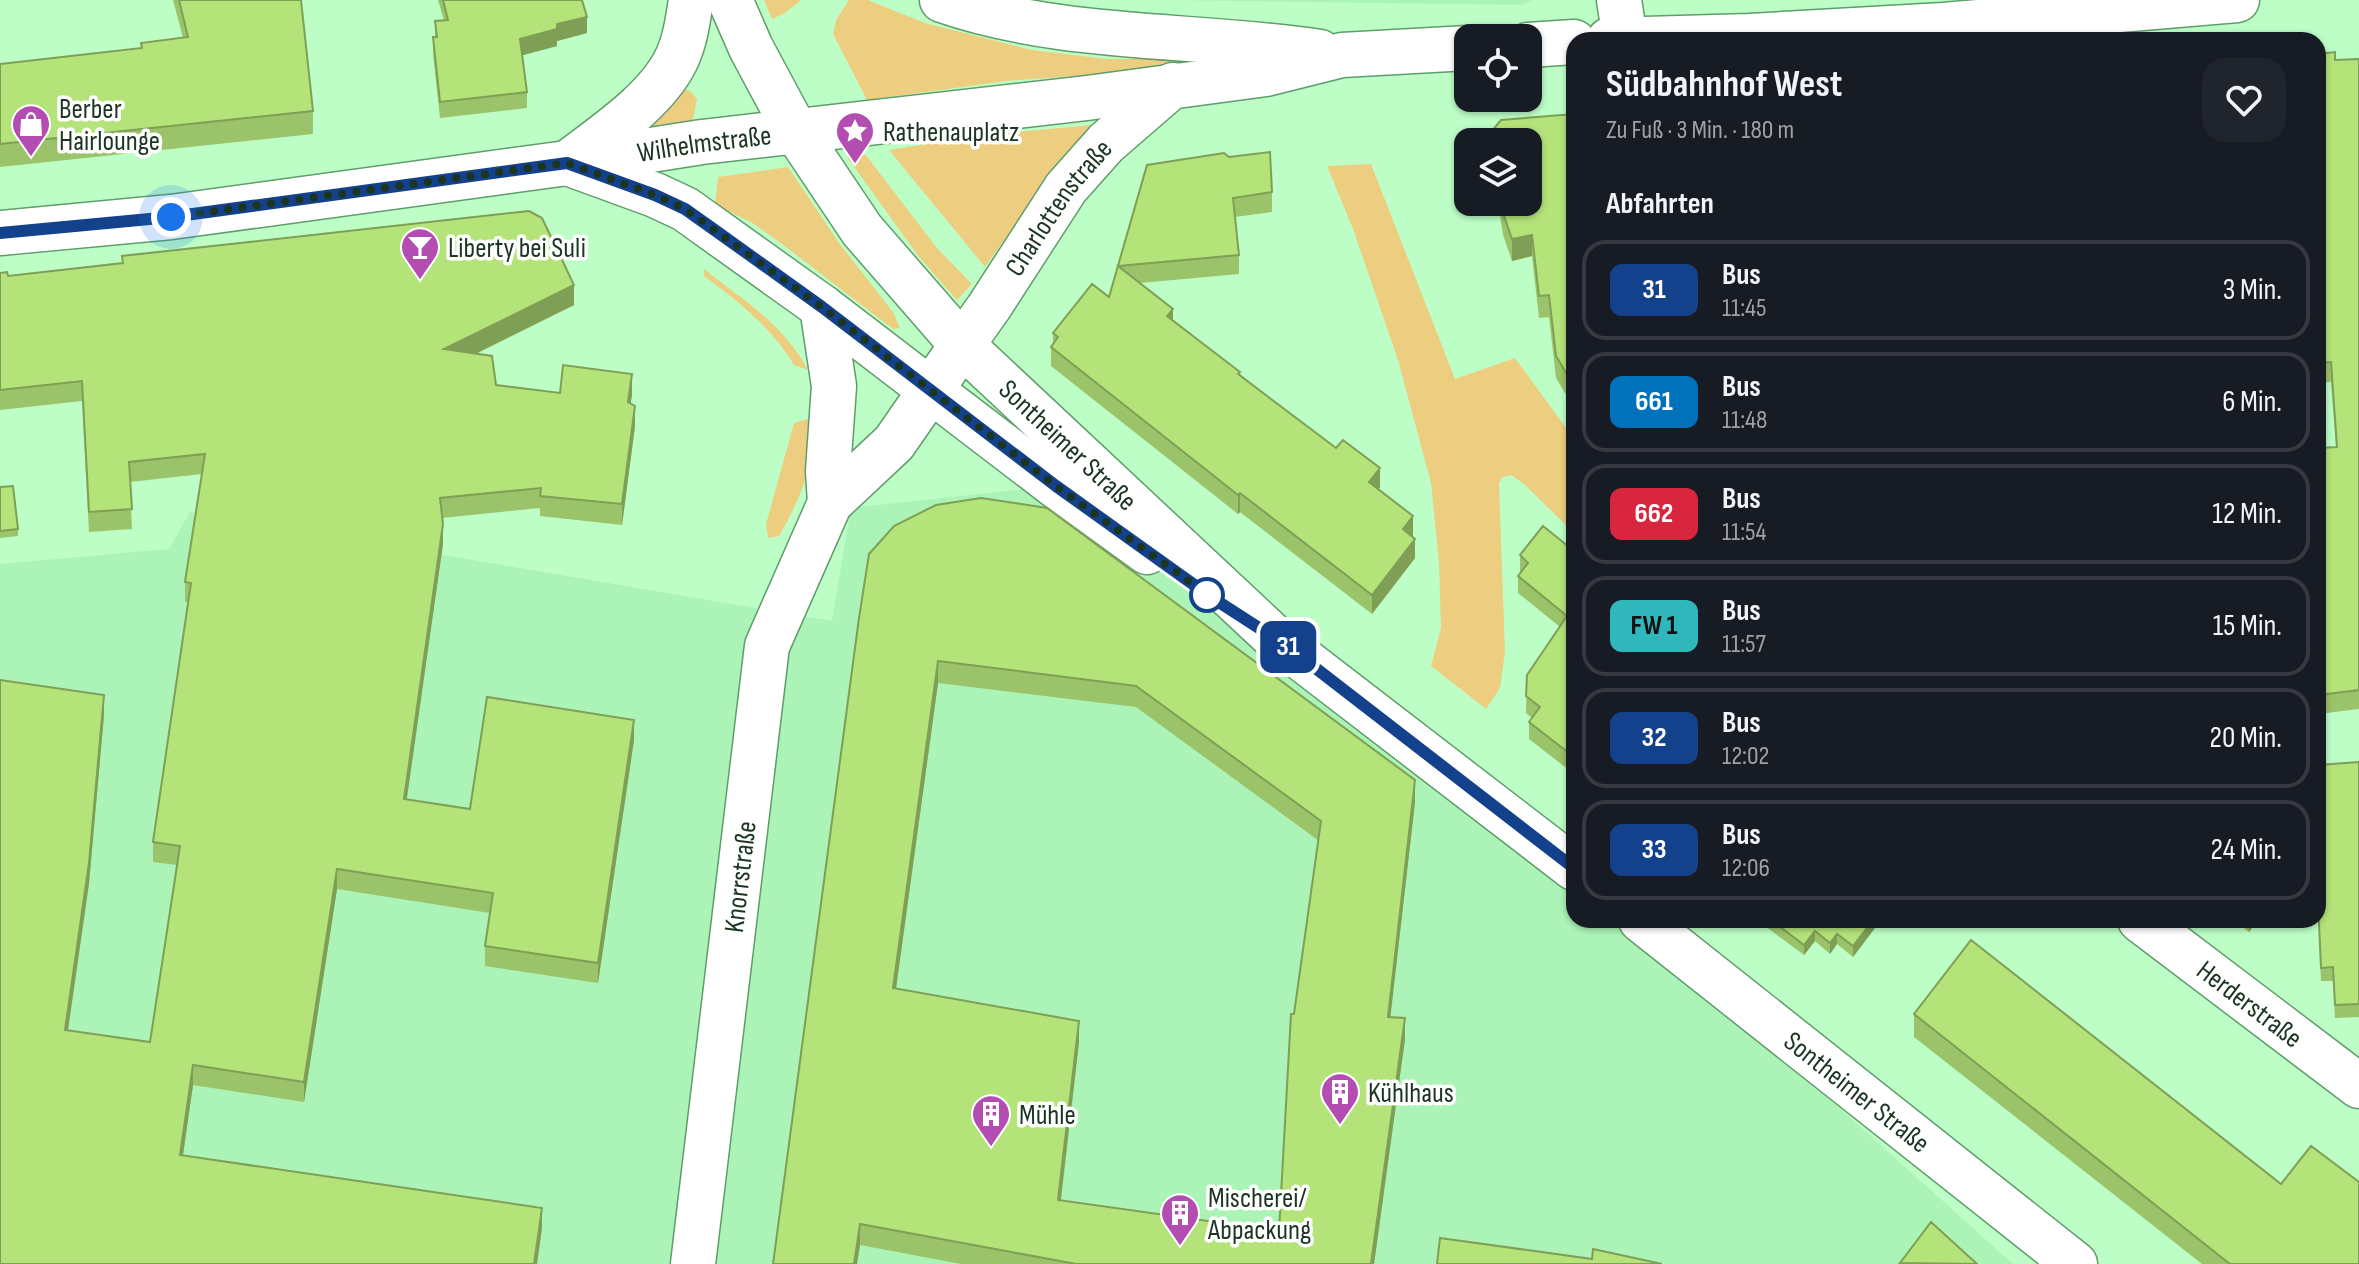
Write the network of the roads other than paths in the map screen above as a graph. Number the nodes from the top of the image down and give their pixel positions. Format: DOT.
graph roads {
  1 [pos="691,0"];
  2 [pos="730,0"];
  3 [pos="942,0"];
  4 [pos="1619,0"];
  5 [pos="2237,0"];
  6 [pos="1924,23"];
  7 [pos="1624,32"];
  8 [pos="1804,32"];
  9 [pos="1566,43"];
  10 [pos="1542,44"];
  11 [pos="1454,49"];
  12 [pos="1342,55"];
  13 [pos="1173,85"];
  14 [pos="795,130"];
  15 [pos="567,163"];
  16 [pos="0,233"];
  17 [pos="822,307"];
  18 [pos="962,345"];
  19 [pos="930,390"];
  20 [pos="830,503"];
  21 [pos="1275,638"];
  22 [pos="1566,862"];
  23 [pos="1651,928"];
  24 [pos="2151,928"];
  25 [pos="2359,1086"];
  26 [pos="693,1264"];
  27 [pos="2075,1264"];
  1 -- 15 [label="main road"];
  2 -- 14 [label="main road, Sontheimer Straße"];
  3 -- 12 [label="main road, Charlottenstraße"];
  4 -- 7 [label="main road"];
  5 -- 6 [label="main road"];
  6 -- 8 [label="main road"];
  9 -- 10 [label="main road"];
  11 -- 12 [label="main road, Charlottenstraße"];
  12 -- 13 [label="main road, Charlottenstraße"];
  13 -- 14 [label="main road, Charlottenstraße"];
  13 -- 18 [label="main road, Charlottenstraße"];
  14 -- 15 [label="main road, Wilhelmstraße"];
  14 -- 18 [label="main road, Sontheimer Straße"];
  15 -- 16 [label="main road, Wilhelmstraße"];
  15 -- 17 [label="main road, Wilhelmstraße"];
  17 -- 19 [label="main road, Wilhelmstraße"];
  17 -- 20 [label="main road, Knorrstraße"];
  18 -- 19 [label="main road, Knorrstraße"];
  18 -- 21 [label="main road, Sontheimer Straße"];
  19 -- 20 [label="main road, Knorrstraße"];
  19 -- 21 [label="main road, Wilhelmstraße"];
  20 -- 26 [label="main road, Knorrstraße"];
  21 -- 22 [label="main road, Sontheimer Straße"];
  23 -- 27 [label="main road, Sontheimer Straße"];
  24 -- 25 [label="main road, Herderstraße"];
}
